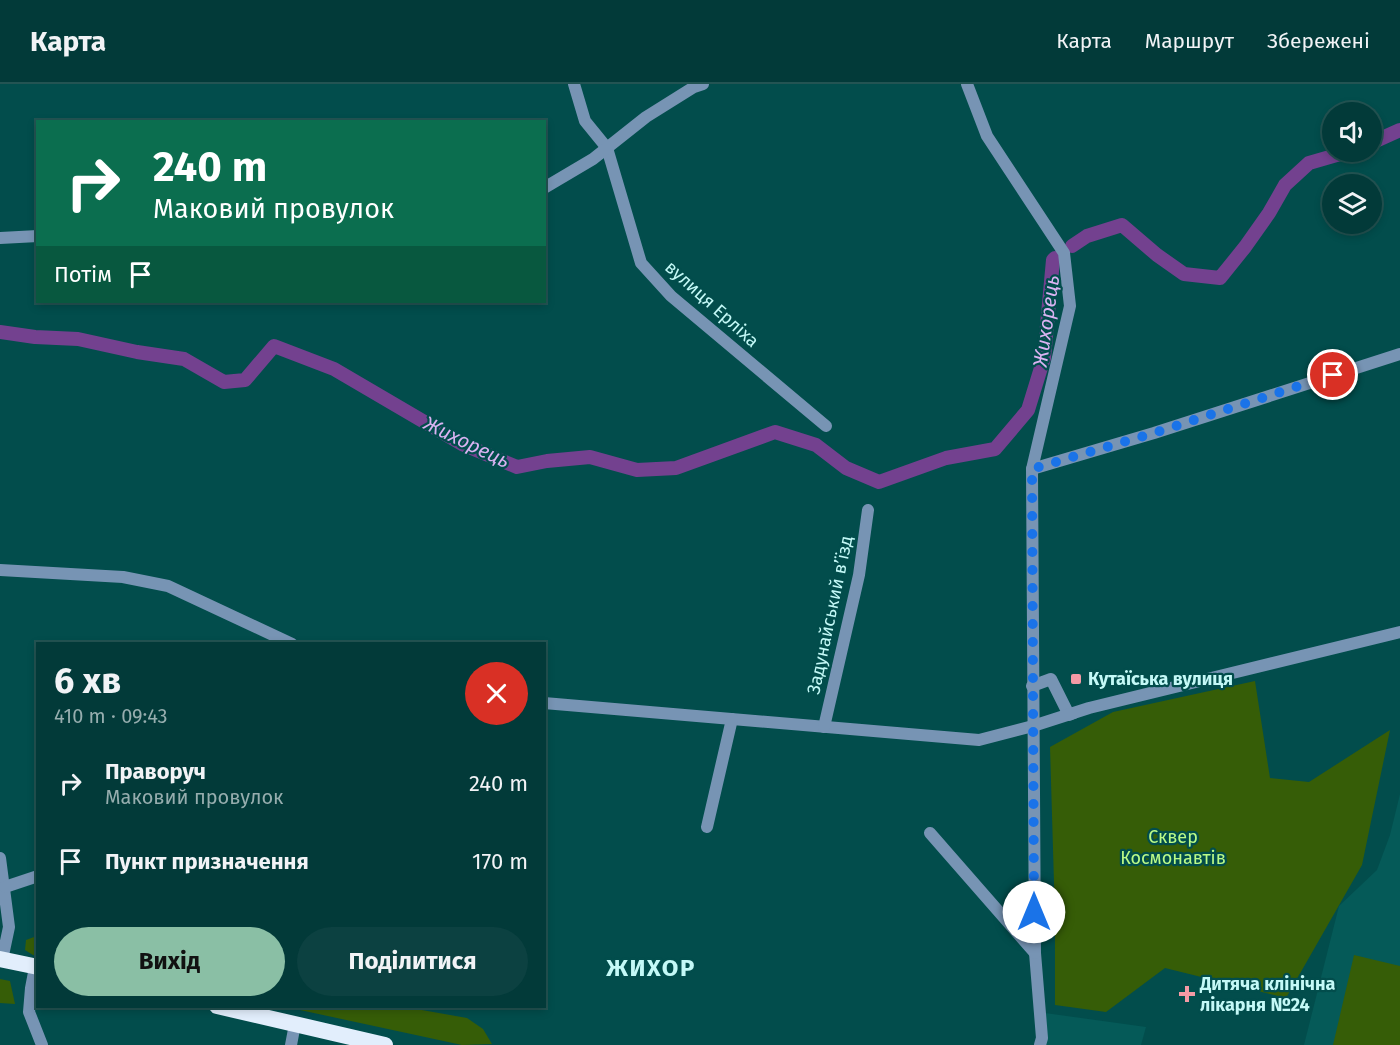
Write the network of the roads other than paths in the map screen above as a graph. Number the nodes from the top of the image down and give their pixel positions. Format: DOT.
graph roads {
  1 [pos="574,84"];
  2 [pos="703,84"];
  3 [pos="967,84"];
  4 [pos="607,148"];
  5 [pos="546,187"];
  6 [pos="36,236"];
  7 [pos="0,238"];
  8 [pos="1400,354"];
  9 [pos="826,426"];
  10 [pos="1032,469"];
  11 [pos="868,510"];
  12 [pos="0,570"];
  13 [pos="1400,632"];
  14 [pos="288,642"];
  15 [pos="1032,686"];
  16 [pos="546,703"];
  17 [pos="1081,710"];
  18 [pos="732,719"];
  19 [pos="1033,726"];
  20 [pos="824,727"];
  21 [pos="707,827"];
  22 [pos="930,833"];
  23 [pos="0,858"];
  24 [pos="36,877"];
  25 [pos="5,887"];
  26 [pos="1035,953"];
  27 [pos="1,960"];
  28 [pos="36,967"];
  29 [pos="226,1008"];
  30 [pos="295,1024"];
  31 [pos="42,1045"];
  32 [pos="291,1045"];
  33 [pos="385,1045"];
  34 [pos="1040,1045"];
  1 -- 4 [label="street, вулиця Ерліха"];
  2 -- 4 [label="street"];
  3 -- 10 [label="street"];
  4 -- 5 [label="street"];
  4 -- 9 [label="street, вулиця Ерліха"];
  6 -- 7 [label="street"];
  8 -- 10 [label="street"];
  10 -- 15 [label="street"];
  11 -- 20 [label="street, Задунайський в’їзд"];
  12 -- 14 [label="street"];
  13 -- 17 [label="street"];
  15 -- 17 [label="street"];
  15 -- 19 [label="street"];
  16 -- 18 [label="street"];
  17 -- 19 [label="street"];
  18 -- 20 [label="street"];
  18 -- 21 [label="street"];
  19 -- 20 [label="street"];
  19 -- 26 [label="street"];
  22 -- 26 [label="street"];
  23 -- 25 [label="street"];
  24 -- 25 [label="street"];
  25 -- 27 [label="street"];
  26 -- 34 [label="street"];
  27 -- 28 [label="highway"];
  28 -- 31 [label="street"];
  29 -- 30 [label="highway"];
  30 -- 32 [label="street"];
  30 -- 33 [label="highway"];
}
